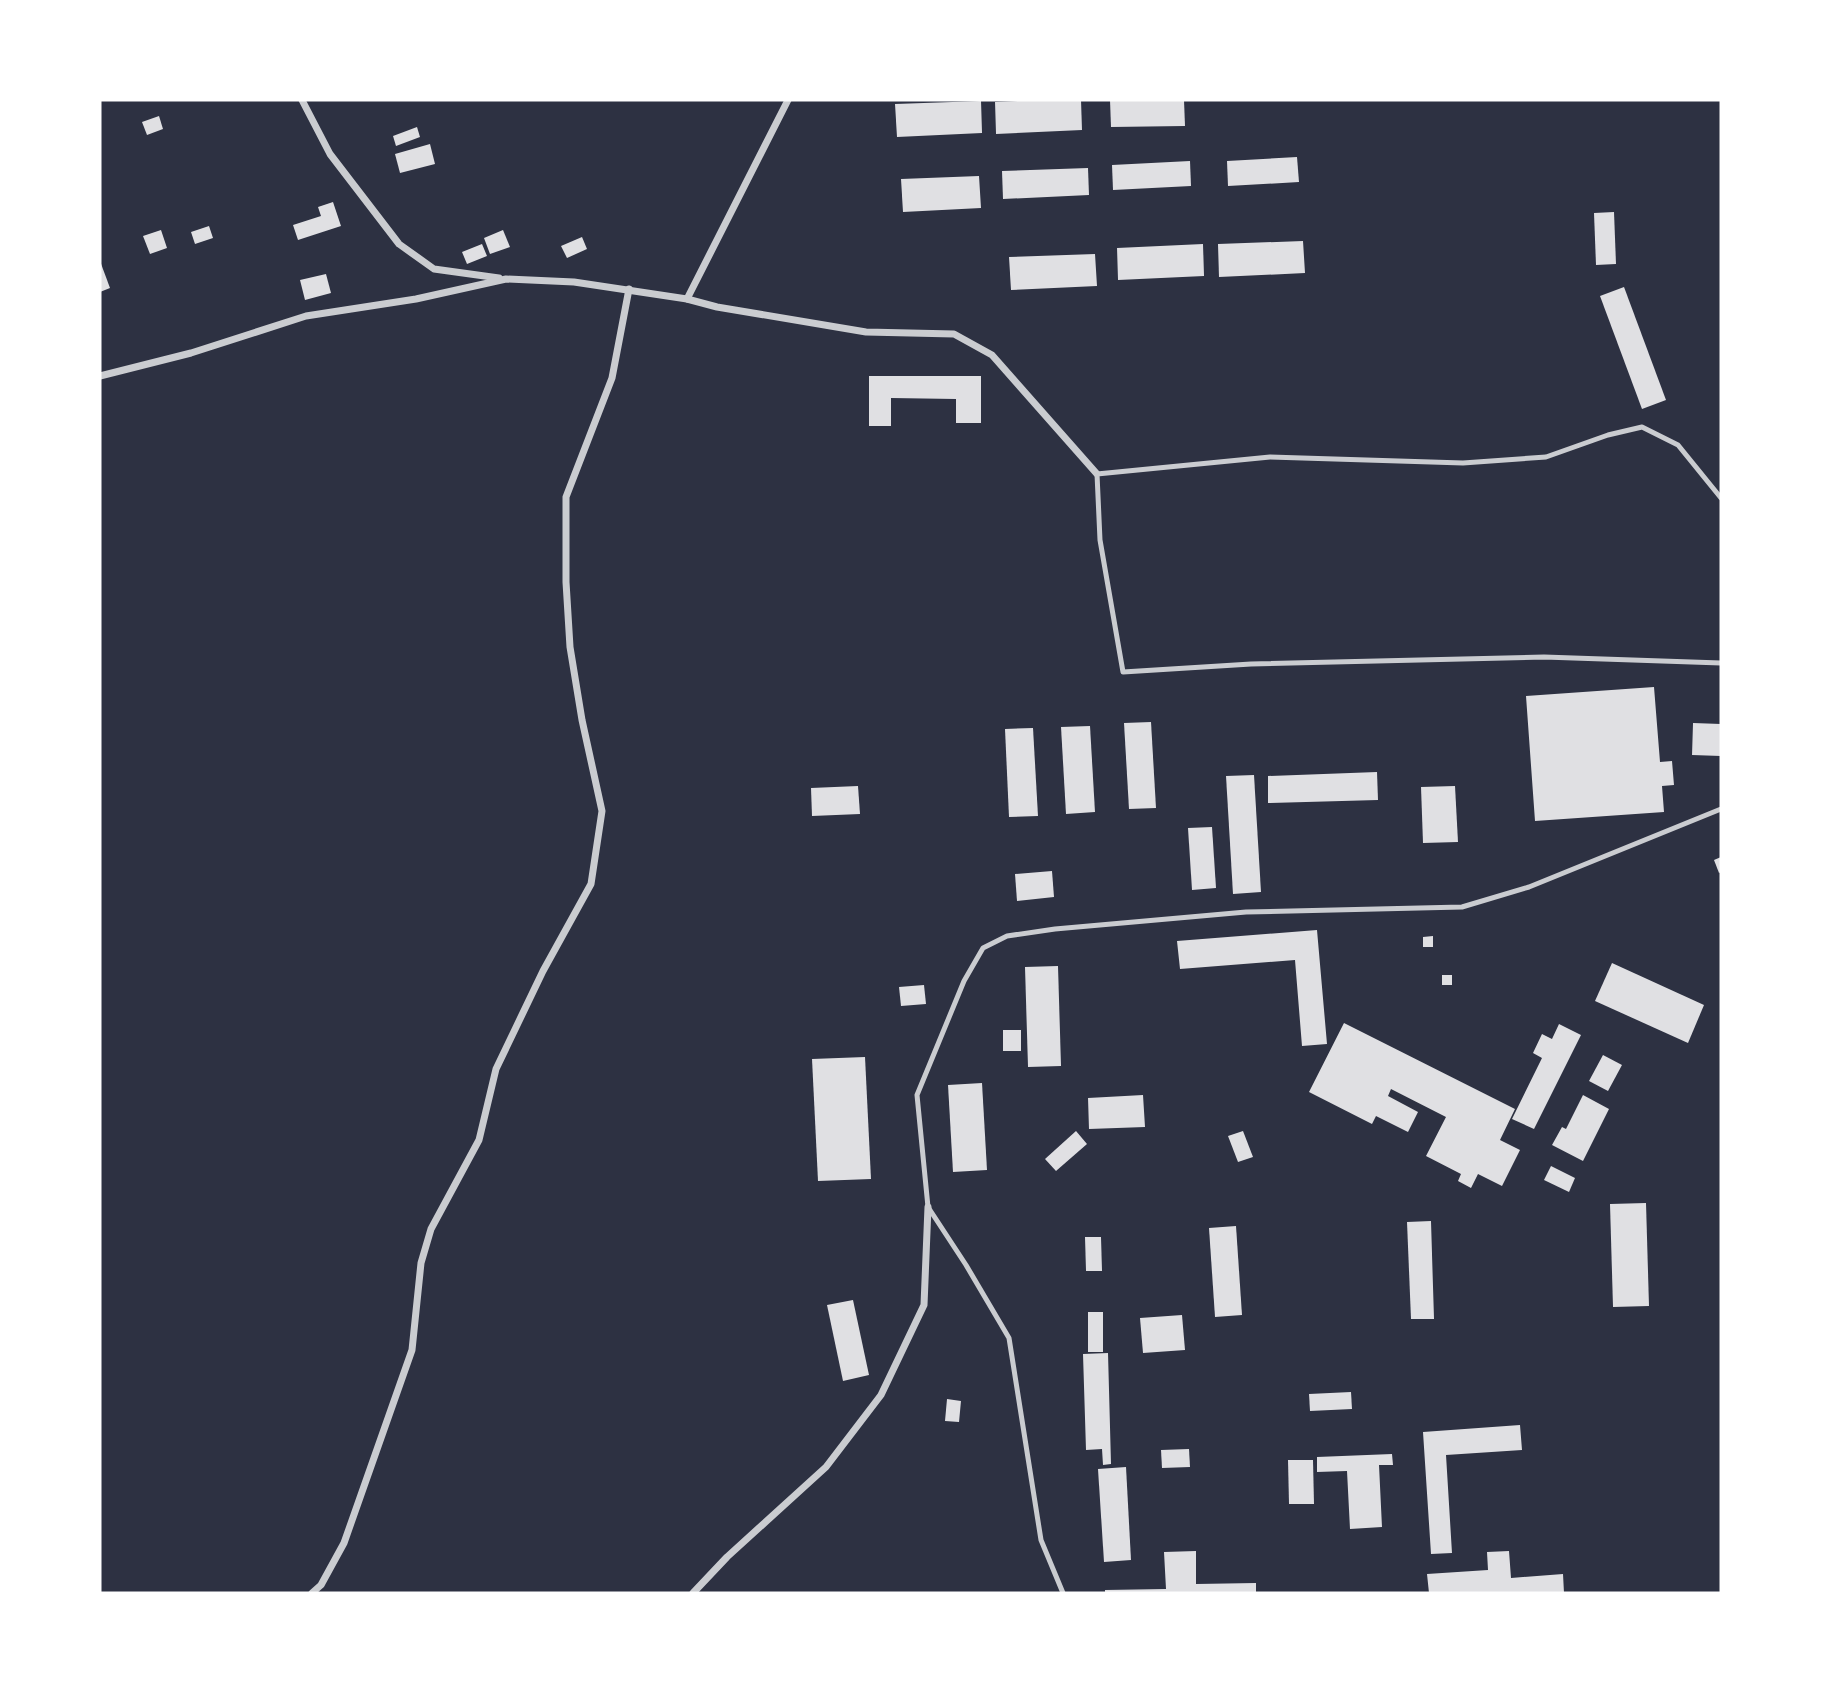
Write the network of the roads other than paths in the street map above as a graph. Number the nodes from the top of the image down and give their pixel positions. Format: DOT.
graph roads {
  1 [pos="302,100"];
  2 [pos="789,100"];
  3 [pos="506,279"];
  4 [pos="629,289"];
  5 [pos="687,299"];
  6 [pos="100,376"];
  7 [pos="1097,474"];
  8 [pos="1721,498"];
  9 [pos="1721,663"];
  10 [pos="1721,809"];
  11 [pos="929,1207"];
  12 [pos="312,1593"];
  13 [pos="692,1593"];
  14 [pos="1063,1593"];
  1 -- 3 [label="street"];
  2 -- 5 [label="street"];
  3 -- 4 [label="street"];
  3 -- 6 [label="street"];
  4 -- 5 [label="street"];
  4 -- 12 [label="street"];
  5 -- 7 [label="street"];
  7 -- 8 [label="lane"];
  7 -- 9 [label="lane"];
  10 -- 11 [label="lane"];
  11 -- 13 [label="street"];
  11 -- 14 [label="lane"];
}
